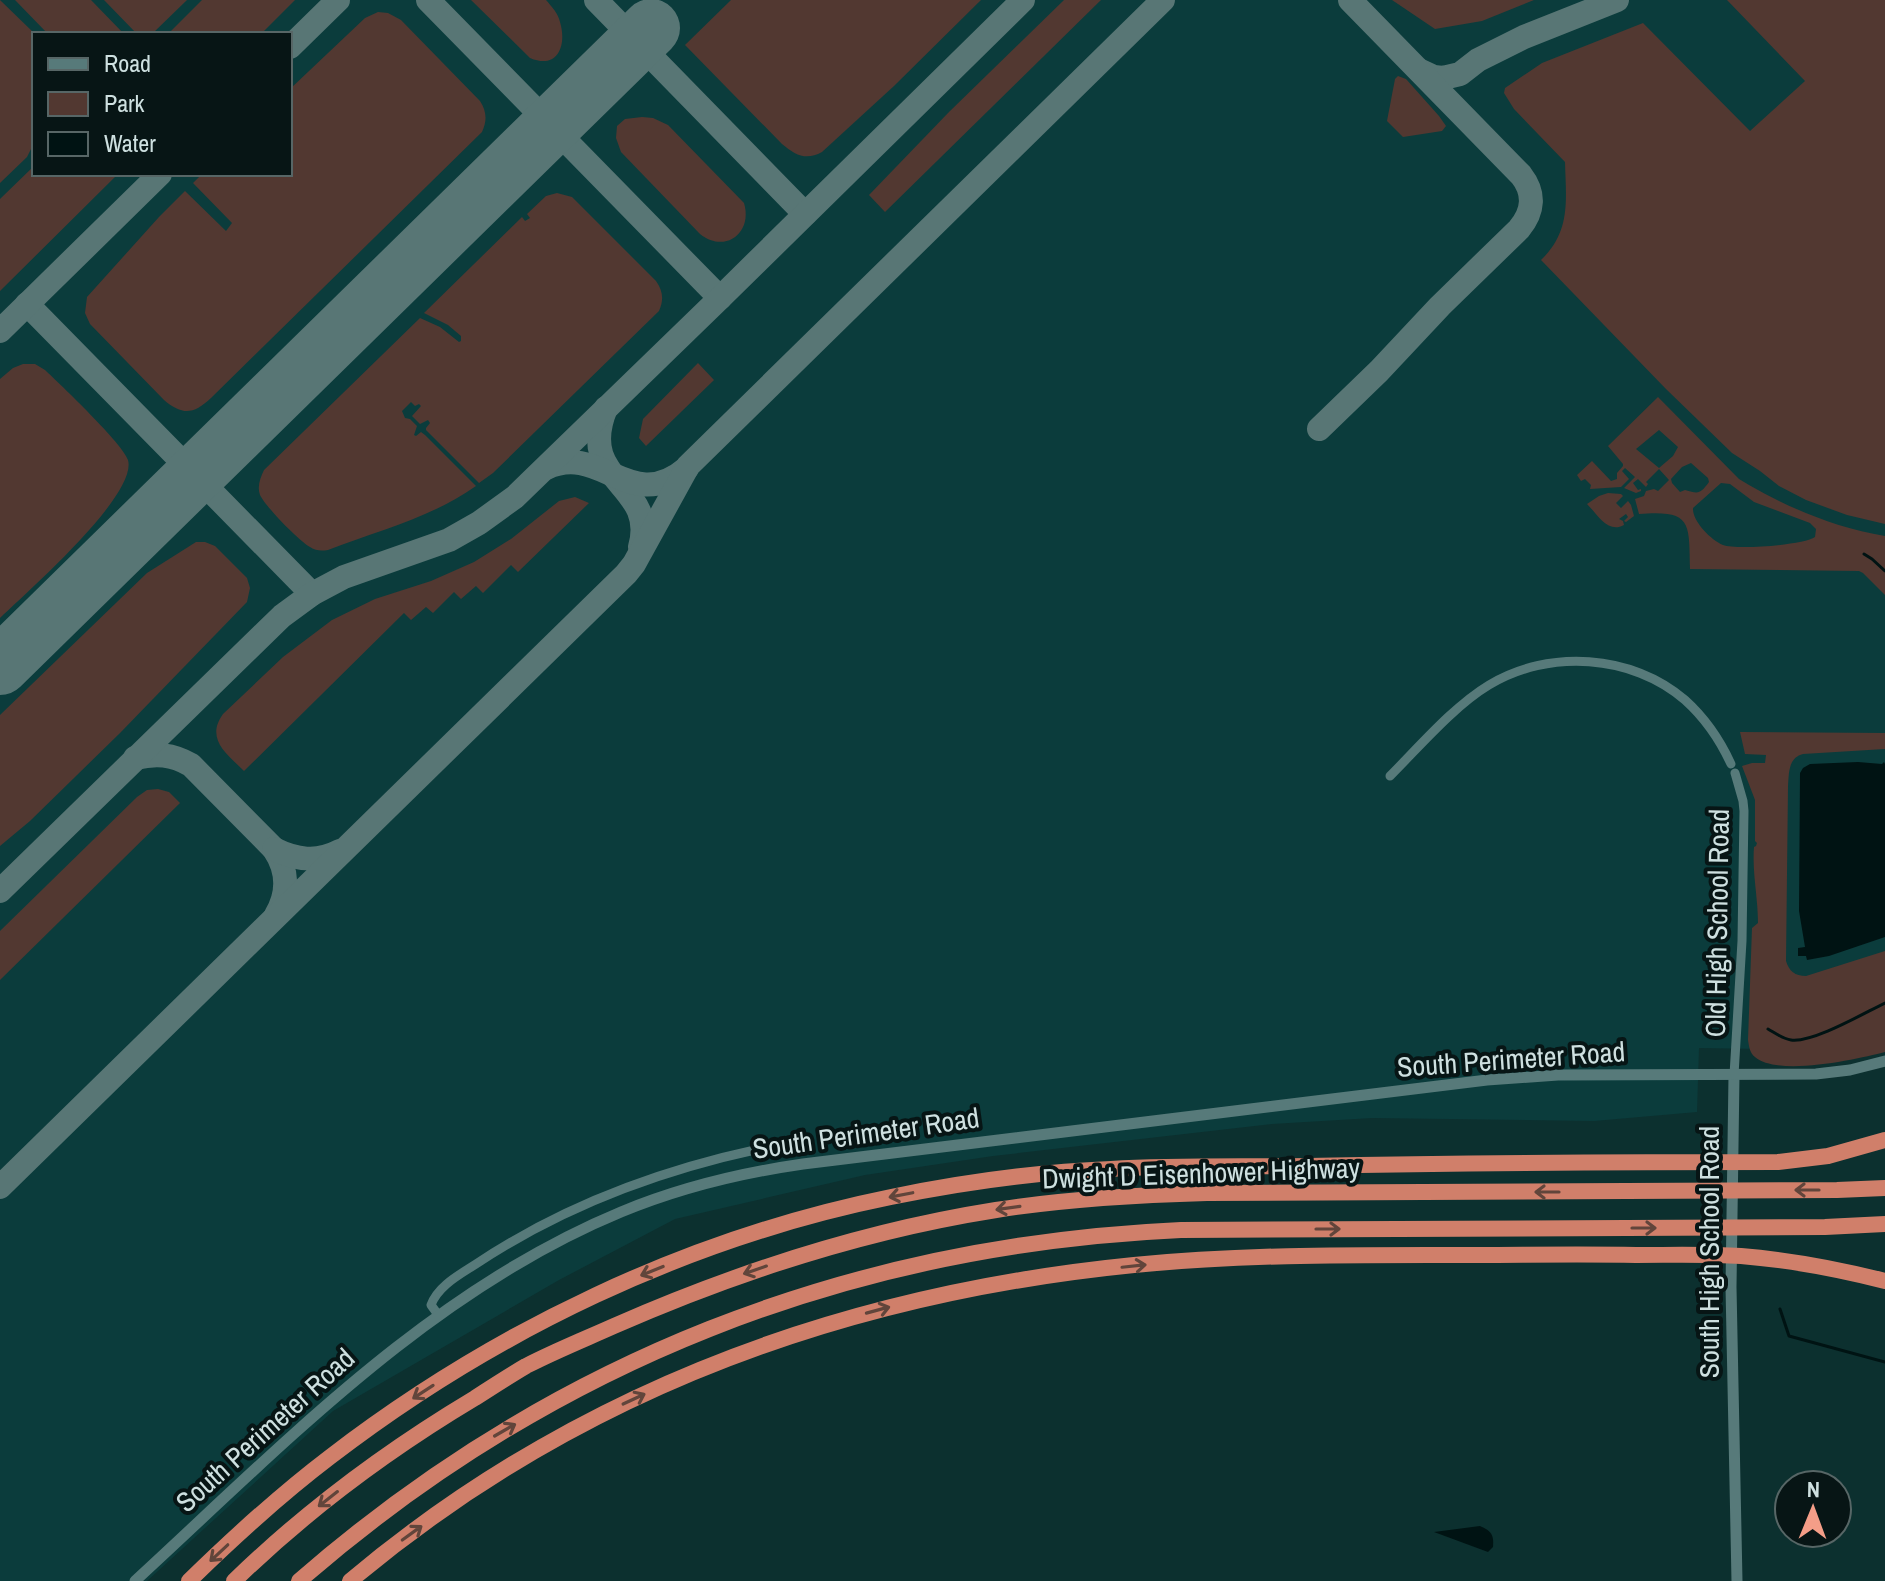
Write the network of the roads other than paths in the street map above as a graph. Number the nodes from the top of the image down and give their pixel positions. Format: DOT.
graph roads {
  1 [pos="1390,776"];
  2 [pos="1885,1061"];
  3 [pos="1734,1075"];
  4 [pos="1885,1140"];
  5 [pos="759,1149"];
  6 [pos="1885,1188"];
  7 [pos="1885,1224"];
  8 [pos="1885,1283"];
  9 [pos="439,1316"];
  10 [pos="135,1581"];
  11 [pos="189,1581"];
  12 [pos="234,1581"];
  13 [pos="299,1581"];
  14 [pos="350,1581"];
  15 [pos="1737,1581"];
  1 -- 3 [label="street, Old High School Road"];
  2 -- 3 [label="street"];
  3 -- 9 [label="street, South Perimeter Road"];
  3 -- 15 [label="street, South High School Road"];
  4 -- 11 [label="highway, one-way"];
  5 -- 9 [label="street"];
  6 -- 12 [label="highway, Dwight D Eisenhower Highway, one-way"];
  13 -- 7 [label="highway, Dwight D Eisenhower Highway, one-way"];
  14 -- 8 [label="highway, one-way"];
  9 -- 10 [label="street, South Perimeter Road"];
}
